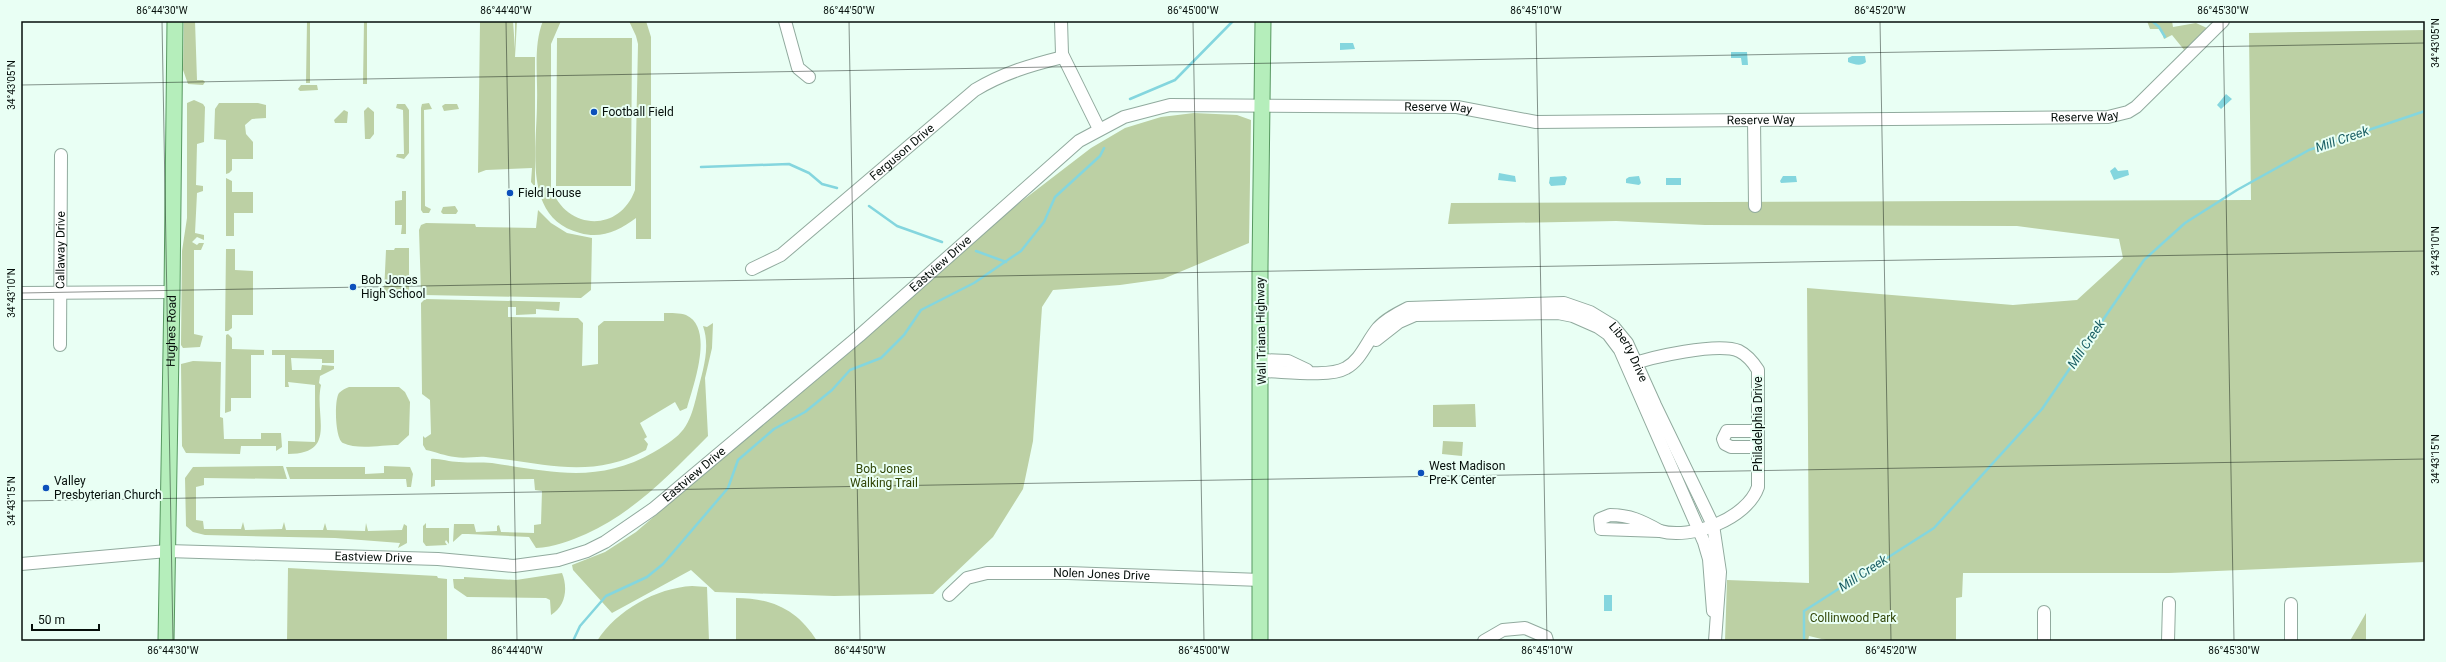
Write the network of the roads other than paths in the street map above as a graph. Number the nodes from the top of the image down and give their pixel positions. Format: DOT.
graph roads {
  1 [pos="175,21"];
  2 [pos="785,21"];
  3 [pos="1061,21"];
  4 [pos="1263,21"];
  5 [pos="2223,21"];
  6 [pos="1063,58"];
  7 [pos="809,77"];
  8 [pos="1263,108"];
  9 [pos="1754,120"];
  10 [pos="1099,129"];
  11 [pos="61,154"];
  12 [pos="1755,206"];
  13 [pos="752,269"];
  14 [pos="172,292"];
  15 [pos="21,293"];
  16 [pos="60,293"];
  17 [pos="60,345"];
  18 [pos="1632,364"];
  19 [pos="1261,365"];
  20 [pos="1758,431"];
  21 [pos="1758,447"];
  22 [pos="1713,524"];
  23 [pos="1700,530"];
  24 [pos="1660,531"];
  25 [pos="167,551"];
  26 [pos="21,564"];
  27 [pos="1261,580"];
  28 [pos="949,595"];
  29 [pos="2169,602"];
  30 [pos="2291,604"];
  31 [pos="2044,612"];
  32 [pos="1716,628"];
  33 [pos="166,641"];
  34 [pos="1260,641"];
  35 [pos="1484,641"];
  36 [pos="1548,641"];
  37 [pos="1715,641"];
  38 [pos="2044,641"];
  39 [pos="2168,641"];
  40 [pos="2291,641"];
  1 -- 14 [label="main road, Hughes Road"];
  2 -- 7 [label="street"];
  3 -- 6 [label="street"];
  4 -- 8 [label="main road, Wall Triana Highway"];
  5 -- 9 [label="street, Reserve Way"];
  6 -- 10 [label="street"];
  6 -- 13 [label="street, Ferguson Drive"];
  8 -- 9 [label="street, Reserve Way"];
  8 -- 10 [label="street, Eastview Drive"];
  8 -- 19 [label="main road, Wall Triana Highway"];
  9 -- 12 [label="street"];
  10 -- 25 [label="street, Eastview Drive"];
  11 -- 16 [label="street, Callaway Drive"];
  14 -- 16 [label="street"];
  14 -- 25 [label="main road, Hughes Road"];
  15 -- 16 [label="street"];
  16 -- 17 [label="street, Callaway Drive"];
  18 -- 19 [label="street, Liberty Drive"];
  18 -- 20 [label="street, Philadelphia Drive"];
  18 -- 22 [label="street, Liberty Drive"];
  18 -- 23 [label="street, Liberty Drive"];
  19 -- 27 [label="main road, Wall Triana Highway"];
  20 -- 21 [label="street, Philadelphia Drive"];
  20 -- 21 [label="street"];
  21 -- 22 [label="street, Philadelphia Drive"];
  22 -- 23 [label="street, Philadelphia Drive"];
  22 -- 32 [label="street, Liberty Drive"];
  23 -- 24 [label="street, Philadelphia Drive"];
  23 -- 32 [label="street, Liberty Drive"];
  25 -- 26 [label="street, Eastview Drive"];
  25 -- 33 [label="main road, Hughes Road"];
  27 -- 28 [label="street, Nolen Jones Drive"];
  27 -- 34 [label="main road, Wall Triana Highway"];
  29 -- 39 [label="street"];
  30 -- 40 [label="street"];
  31 -- 38 [label="street"];
  32 -- 37 [label="street, Liberty Drive"];
  35 -- 36 [label="street"];
}
